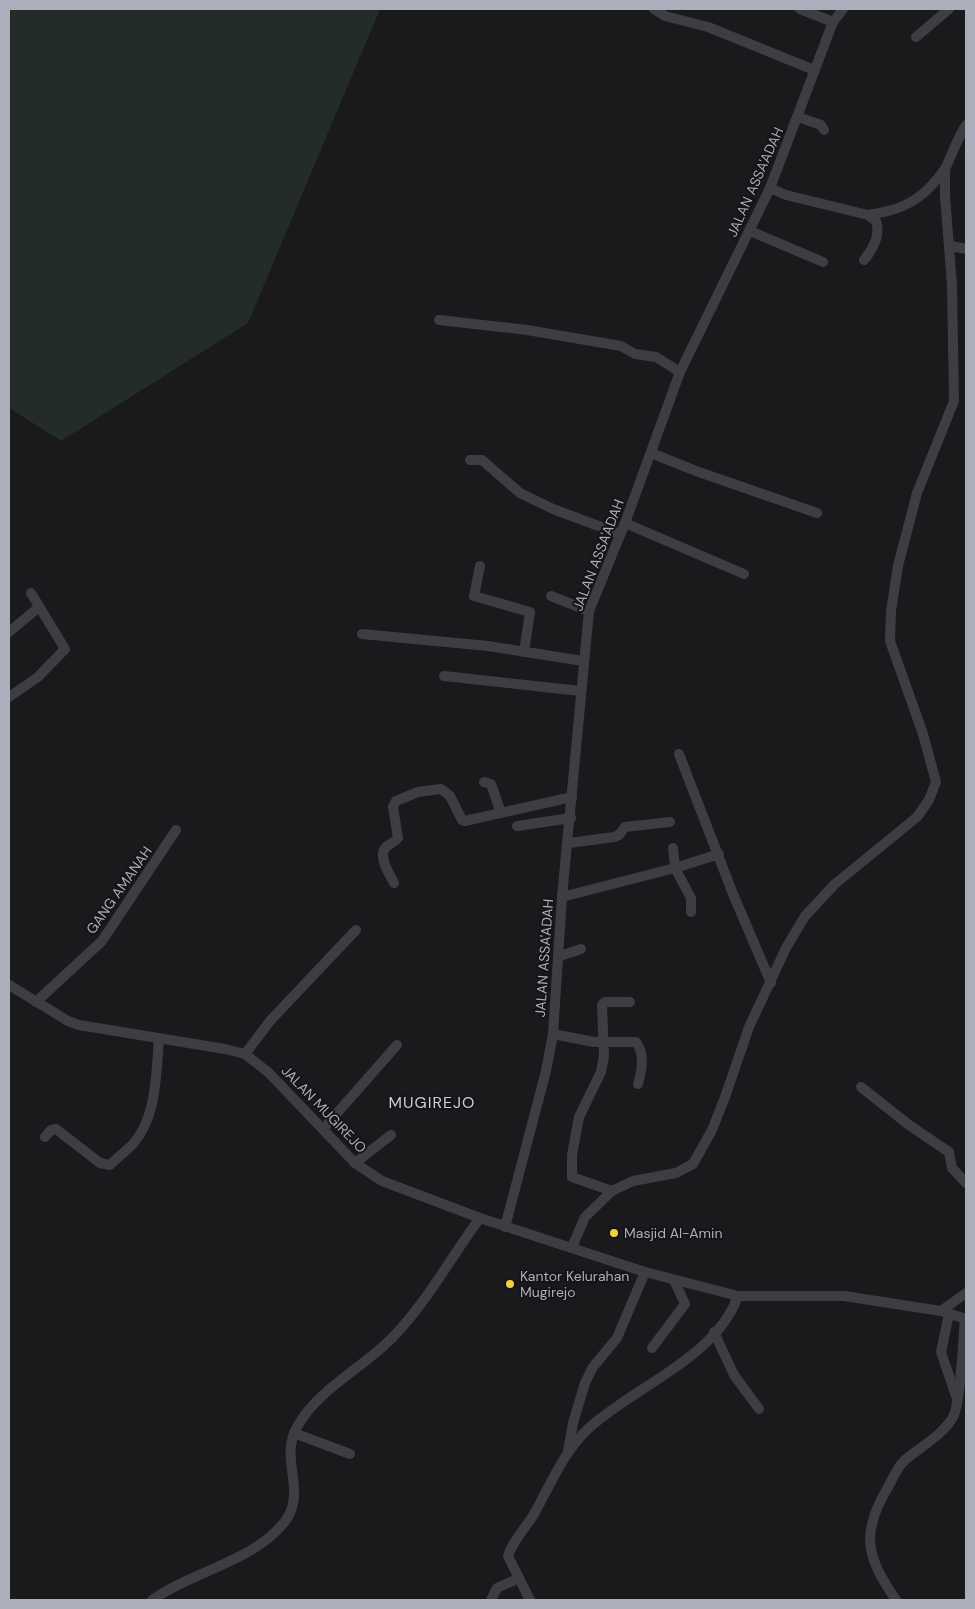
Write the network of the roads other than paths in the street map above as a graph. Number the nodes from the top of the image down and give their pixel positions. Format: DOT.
graph roads {
  1 [pos="654,9"];
  2 [pos="800,9"];
  3 [pos="843,9"];
  4 [pos="949,9"];
  5 [pos="833,22"];
  6 [pos="916,37"];
  7 [pos="814,70"];
  8 [pos="798,117"];
  9 [pos="966,125"];
  10 [pos="824,130"];
  11 [pos="945,169"];
  12 [pos="770,188"];
  13 [pos="868,214"];
  14 [pos="750,231"];
  15 [pos="951,246"];
  16 [pos="966,249"];
  17 [pos="864,260"];
  18 [pos="823,262"];
  19 [pos="439,320"];
  20 [pos="680,372"];
  21 [pos="651,453"];
  22 [pos="470,460"];
  23 [pos="817,513"];
  24 [pos="622,528"];
  25 [pos="480,566"];
  26 [pos="744,574"];
  27 [pos="31,593"];
  28 [pos="551,596"];
  29 [pos="39,607"];
  30 [pos="589,611"];
  31 [pos="9,632"];
  32 [pos="362,634"];
  33 [pos="524,652"];
  34 [pos="583,661"];
  35 [pos="444,676"];
  36 [pos="580,691"];
  37 [pos="9,697"];
  38 [pos="679,754"];
  39 [pos="484,782"];
  40 [pos="572,797"];
  41 [pos="501,813"];
  42 [pos="571,818"];
  43 [pos="670,822"];
  44 [pos="516,826"];
  45 [pos="176,830"];
  46 [pos="569,843"];
  47 [pos="673,848"];
  48 [pos="719,854"];
  49 [pos="676,868"];
  50 [pos="394,883"];
  51 [pos="562,897"];
  52 [pos="691,912"];
  53 [pos="356,930"];
  54 [pos="581,949"];
  55 [pos="560,956"];
  56 [pos="771,983"];
  57 [pos="9,985"];
  58 [pos="36,1002"];
  59 [pos="630,1002"];
  60 [pos="552,1034"];
  61 [pos="159,1039"];
  62 [pos="604,1042"];
  63 [pos="396,1045"];
  64 [pos="245,1054"];
  65 [pos="638,1084"];
  66 [pos="861,1087"];
  67 [pos="323,1129"];
  68 [pos="391,1135"];
  69 [pos="45,1137"];
  70 [pos="355,1163"];
  71 [pos="966,1183"];
  72 [pos="612,1191"];
  73 [pos="480,1218"];
  74 [pos="505,1227"];
  75 [pos="572,1246"];
  76 [pos="645,1272"];
  77 [pos="674,1280"];
  78 [pos="966,1292"];
  79 [pos="738,1296"];
  80 [pos="945,1312"];
  81 [pos="966,1319"];
  82 [pos="714,1332"];
  83 [pos="652,1348"];
  84 [pos="958,1399"];
  85 [pos="759,1409"];
  86 [pos="294,1433"];
  87 [pos="568,1452"];
  88 [pos="350,1454"];
  89 [pos="517,1578"];
  90 [pos="152,1600"];
  91 [pos="491,1600"];
  92 [pos="530,1600"];
  93 [pos="896,1600"];
  1 -- 7 [label="street"];
  2 -- 5 [label="street"];
  3 -- 5 [label="street, JALAN ASSA'ADAH"];
  4 -- 6 [label="street"];
  5 -- 7 [label="street, JALAN ASSA'ADAH"];
  7 -- 8 [label="street, JALAN ASSA'ADAH"];
  8 -- 10 [label="street"];
  8 -- 12 [label="street, JALAN ASSA'ADAH"];
  9 -- 11 [label="street"];
  11 -- 13 [label="street"];
  11 -- 15 [label="street"];
  12 -- 13 [label="street"];
  12 -- 14 [label="street, JALAN ASSA'ADAH"];
  13 -- 17 [label="street"];
  14 -- 18 [label="street"];
  14 -- 20 [label="street, JALAN ASSA'ADAH"];
  15 -- 16 [label="street"];
  15 -- 56 [label="street"];
  19 -- 20 [label="street"];
  20 -- 21 [label="street, JALAN ASSA'ADAH"];
  21 -- 23 [label="street"];
  21 -- 24 [label="street, JALAN ASSA'ADAH"];
  22 -- 24 [label="street"];
  24 -- 26 [label="street"];
  24 -- 30 [label="street, JALAN ASSA'ADAH"];
  25 -- 33 [label="street"];
  27 -- 29 [label="street"];
  28 -- 30 [label="street"];
  29 -- 31 [label="street"];
  29 -- 37 [label="street"];
  30 -- 34 [label="street, JALAN ASSA'ADAH"];
  32 -- 33 [label="street"];
  33 -- 34 [label="street"];
  34 -- 36 [label="street, JALAN ASSA'ADAH"];
  35 -- 36 [label="street"];
  36 -- 40 [label="street, JALAN ASSA'ADAH"];
  38 -- 48 [label="street"];
  39 -- 41 [label="street"];
  40 -- 41 [label="street"];
  40 -- 42 [label="street, JALAN ASSA'ADAH"];
  41 -- 50 [label="street"];
  42 -- 44 [label="street"];
  42 -- 46 [label="street, JALAN ASSA'ADAH"];
  43 -- 46 [label="street"];
  45 -- 58 [label="street, GANG AMANAH"];
  46 -- 51 [label="street, JALAN ASSA'ADAH"];
  47 -- 49 [label="street"];
  48 -- 49 [label="street"];
  48 -- 56 [label="street"];
  49 -- 51 [label="street"];
  49 -- 52 [label="street"];
  51 -- 55 [label="street, JALAN ASSA'ADAH"];
  53 -- 64 [label="street"];
  54 -- 55 [label="street"];
  55 -- 60 [label="street, JALAN ASSA'ADAH"];
  56 -- 72 [label="street"];
  57 -- 58 [label="street, JALAN MUGIREJO"];
  58 -- 61 [label="street, JALAN MUGIREJO"];
  59 -- 62 [label="street"];
  60 -- 62 [label="street"];
  60 -- 74 [label="street, JALAN ASSA'ADAH"];
  61 -- 64 [label="street, JALAN MUGIREJO"];
  61 -- 69 [label="street"];
  62 -- 65 [label="street"];
  62 -- 72 [label="street"];
  63 -- 67 [label="street"];
  64 -- 67 [label="street, JALAN MUGIREJO"];
  66 -- 71 [label="street"];
  67 -- 70 [label="street, JALAN MUGIREJO"];
  68 -- 70 [label="street"];
  70 -- 73 [label="street, JALAN MUGIREJO"];
  72 -- 75 [label="street"];
  73 -- 74 [label="street, JALAN MUGIREJO"];
  73 -- 86 [label="street"];
  74 -- 75 [label="street, JALAN MUGIREJO"];
  75 -- 76 [label="street, JALAN MUGIREJO"];
  76 -- 77 [label="street, JALAN MUGIREJO"];
  76 -- 87 [label="street"];
  77 -- 79 [label="street, JALAN MUGIREJO"];
  77 -- 83 [label="street"];
  78 -- 80 [label="street"];
  79 -- 80 [label="street, JALAN MUGIREJO"];
  79 -- 82 [label="street"];
  80 -- 81 [label="street, JALAN MUGIREJO"];
  80 -- 84 [label="street"];
  81 -- 84 [label="street"];
  82 -- 85 [label="street"];
  82 -- 87 [label="street"];
  84 -- 93 [label="street"];
  86 -- 88 [label="street"];
  86 -- 90 [label="street"];
  87 -- 89 [label="street"];
  89 -- 91 [label="street"];
  89 -- 92 [label="street"];
}
